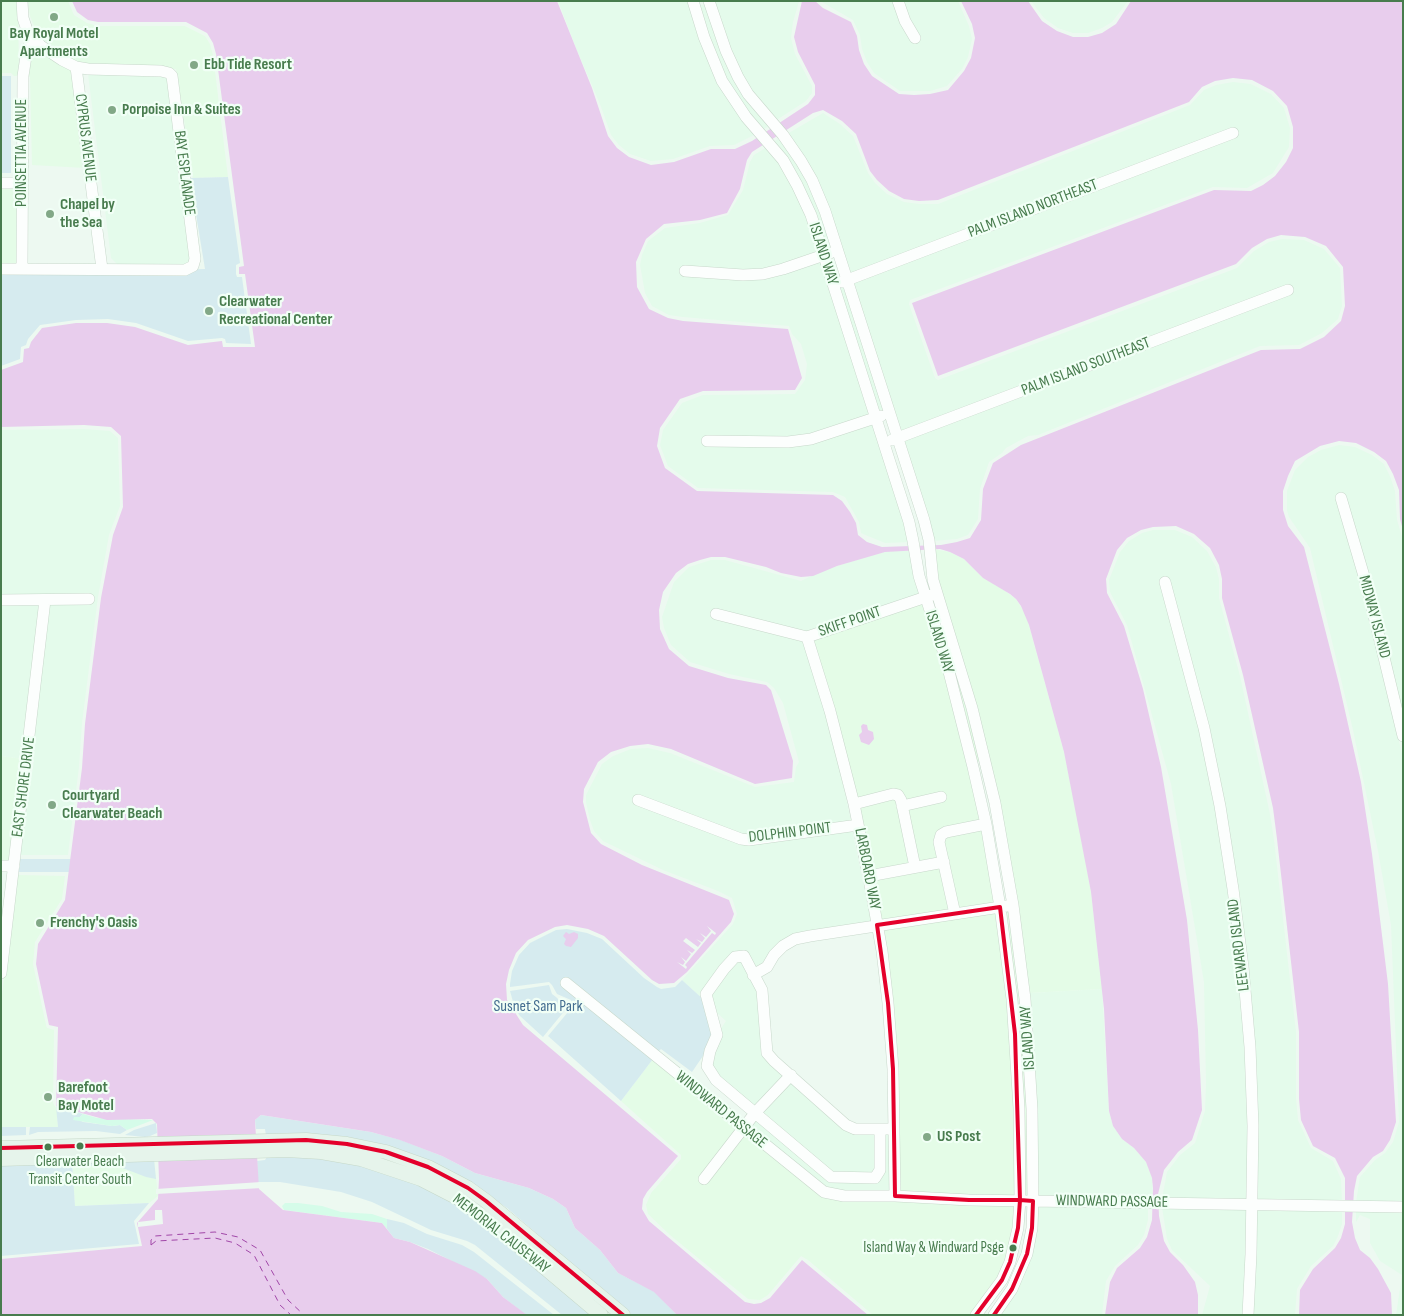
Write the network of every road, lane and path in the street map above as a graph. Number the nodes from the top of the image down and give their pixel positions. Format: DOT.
graph roads {
  1 [pos="22,1"];
  2 [pos="709,1"];
  3 [pos="898,1"];
  4 [pos="696,2"];
  5 [pos="32,37"];
  6 [pos="915,38"];
  7 [pos="76,67"];
  8 [pos="1233,133"];
  9 [pos="1,183"];
  10 [pos="22,183"];
  11 [pos="838,250"];
  12 [pos="824,256"];
  13 [pos="1,269"];
  14 [pos="22,270"];
  15 [pos="102,270"];
  16 [pos="685,271"];
  17 [pos="848,279"];
  18 [pos="833,285"];
  19 [pos="1288,290"];
  20 [pos="890,413"];
  21 [pos="875,418"];
  22 [pos="898,438"];
  23 [pos="706,441"];
  24 [pos="883,443"];
  25 [pos="1341,498"];
  26 [pos="1165,582"];
  27 [pos="937,594"];
  28 [pos="925,597"];
  29 [pos="90,599"];
  30 [pos="1,600"];
  31 [pos="45,600"];
  32 [pos="716,614"];
  33 [pos="806,637"];
  34 [pos="1403,736"];
  35 [pos="986,764"];
  36 [pos="973,767"];
  37 [pos="941,797"];
  38 [pos="638,800"];
  39 [pos="854,804"];
  40 [pos="902,806"];
  41 [pos="858,824"];
  42 [pos="986,824"];
  43 [pos="944,862"];
  44 [pos="1,866"];
  45 [pos="14,866"];
  46 [pos="915,867"];
  47 [pos="869,876"];
  48 [pos="1013,905"];
  49 [pos="1000,907"];
  50 [pos="955,914"];
  51 [pos="877,925"];
  52 [pos="1,973"];
  53 [pos="754,975"];
  54 [pos="566,983"];
  55 [pos="790,1075"];
  56 [pos="755,1113"];
  57 [pos="743,1128"];
  58 [pos="880,1129"];
  59 [pos="894,1129"];
  60 [pos="262,1146"];
  61 [pos="1,1148"];
  62 [pos="153,1149"];
  63 [pos="1,1159"];
  64 [pos="704,1179"];
  65 [pos="895,1196"];
  66 [pos="1020,1200"];
  67 [pos="1034,1201"];
  68 [pos="1252,1205"];
  69 [pos="1403,1207"];
  70 [pos="601,1315"];
  71 [pos="623,1315"];
  72 [pos="976,1315"];
  73 [pos="994,1315"];
  74 [pos="1248,1315"];
  1 -- 5 [label="street, BAY ESPLANADE"];
  2 -- 11 [label="street, ISLAND WAY"];
  3 -- 6 [label="street"];
  4 -- 12 [label="street, ISLAND WAY"];
  5 -- 7 [label="street, BAY ESPLANADE"];
  5 -- 10 [label="street, POINSETTIA AVENUE"];
  7 -- 15 [label="street, CYPRUS AVENUE"];
  7 -- 15 [label="street, BAY ESPLANADE"];
  8 -- 17 [label="street, PALM ISLAND NORTHEAST"];
  9 -- 10 [label="street"];
  10 -- 14 [label="street, POINSETTIA AVENUE"];
  11 -- 12 [label="street"];
  11 -- 17 [label="street, ISLAND WAY"];
  12 -- 16 [label="street"];
  12 -- 18 [label="street, ISLAND WAY"];
  13 -- 14 [label="street, BAY ESPLANADE"];
  14 -- 15 [label="street, BAY ESPLANADE"];
  17 -- 18 [label="street, PALM ISLAND NORTHEAST"];
  17 -- 20 [label="street, ISLAND WAY"];
  18 -- 21 [label="street, ISLAND WAY"];
  19 -- 22 [label="street, PALM ISLAND SOUTHEAST"];
  20 -- 21 [label="street"];
  20 -- 22 [label="street, ISLAND WAY"];
  21 -- 23 [label="street"];
  21 -- 24 [label="street, ISLAND WAY"];
  22 -- 24 [label="street, PALM ISLAND SOUTHEAST"];
  22 -- 27 [label="street, ISLAND WAY"];
  24 -- 28 [label="street, ISLAND WAY"];
  25 -- 34 [label="street, MIDWAY ISLAND"];
  26 -- 68 [label="street, LEEWARD ISLAND"];
  27 -- 28 [label="street, SKIFF POINT"];
  27 -- 35 [label="street, ISLAND WAY"];
  28 -- 33 [label="street, SKIFF POINT"];
  28 -- 36 [label="street, ISLAND WAY"];
  29 -- 31 [label="street"];
  30 -- 31 [label="street"];
  31 -- 45 [label="street, EAST SHORE DRIVE"];
  32 -- 33 [label="street, SKIFF POINT"];
  33 -- 39 [label="street, LARBOARD WAY"];
  35 -- 36 [label="street"];
  35 -- 48 [label="street, ISLAND WAY"];
  36 -- 42 [label="street, ISLAND WAY"];
  37 -- 40 [label="street"];
  38 -- 41 [label="street, DOLPHIN POINT"];
  39 -- 40 [label="street"];
  39 -- 41 [label="street, LARBOARD WAY"];
  40 -- 46 [label="street"];
  41 -- 47 [label="street, LARBOARD WAY"];
  42 -- 43 [label="street"];
  42 -- 49 [label="street, ISLAND WAY"];
  43 -- 46 [label="street"];
  43 -- 50 [label="street"];
  44 -- 45 [label="street"];
  45 -- 52 [label="street, EAST SHORE DRIVE"];
  46 -- 47 [label="street"];
  47 -- 51 [label="street, LARBOARD WAY"];
  48 -- 49 [label="street"];
  48 -- 67 [label="street, ISLAND WAY"];
  49 -- 50 [label="street"];
  49 -- 66 [label="street, ISLAND WAY"];
  50 -- 51 [label="street"];
  51 -- 53 [label="street"];
  51 -- 59 [label="street, LARBOARD WAY"];
  53 -- 55 [label="street"];
  53 -- 56 [label="street"];
  54 -- 57 [label="street, WINDWARD PASSAGE"];
  55 -- 56 [label="street"];
  55 -- 58 [label="street"];
  56 -- 57 [label="street"];
  56 -- 58 [label="street"];
  57 -- 64 [label="street"];
  57 -- 65 [label="street, WINDWARD PASSAGE"];
  58 -- 59 [label="street"];
  59 -- 65 [label="street, LARBOARD WAY"];
  60 -- 62 [label="main road, MEMORIAL CAUSEWAY"];
  60 -- 70 [label="main road, MEMORIAL CAUSEWAY"];
  60 -- 71 [label="main road, MEMORIAL CAUSEWAY"];
  61 -- 62 [label="main road"];
  62 -- 63 [label="main road"];
  65 -- 66 [label="street, WINDWARD PASSAGE"];
  66 -- 67 [label="street, WINDWARD PASSAGE"];
  66 -- 72 [label="street, ISLAND WAY"];
  67 -- 68 [label="street, WINDWARD PASSAGE"];
  67 -- 73 [label="street, ISLAND WAY"];
  68 -- 69 [label="street, WINDWARD PASSAGE"];
  68 -- 74 [label="street, LEEWARD ISLAND"];
}
